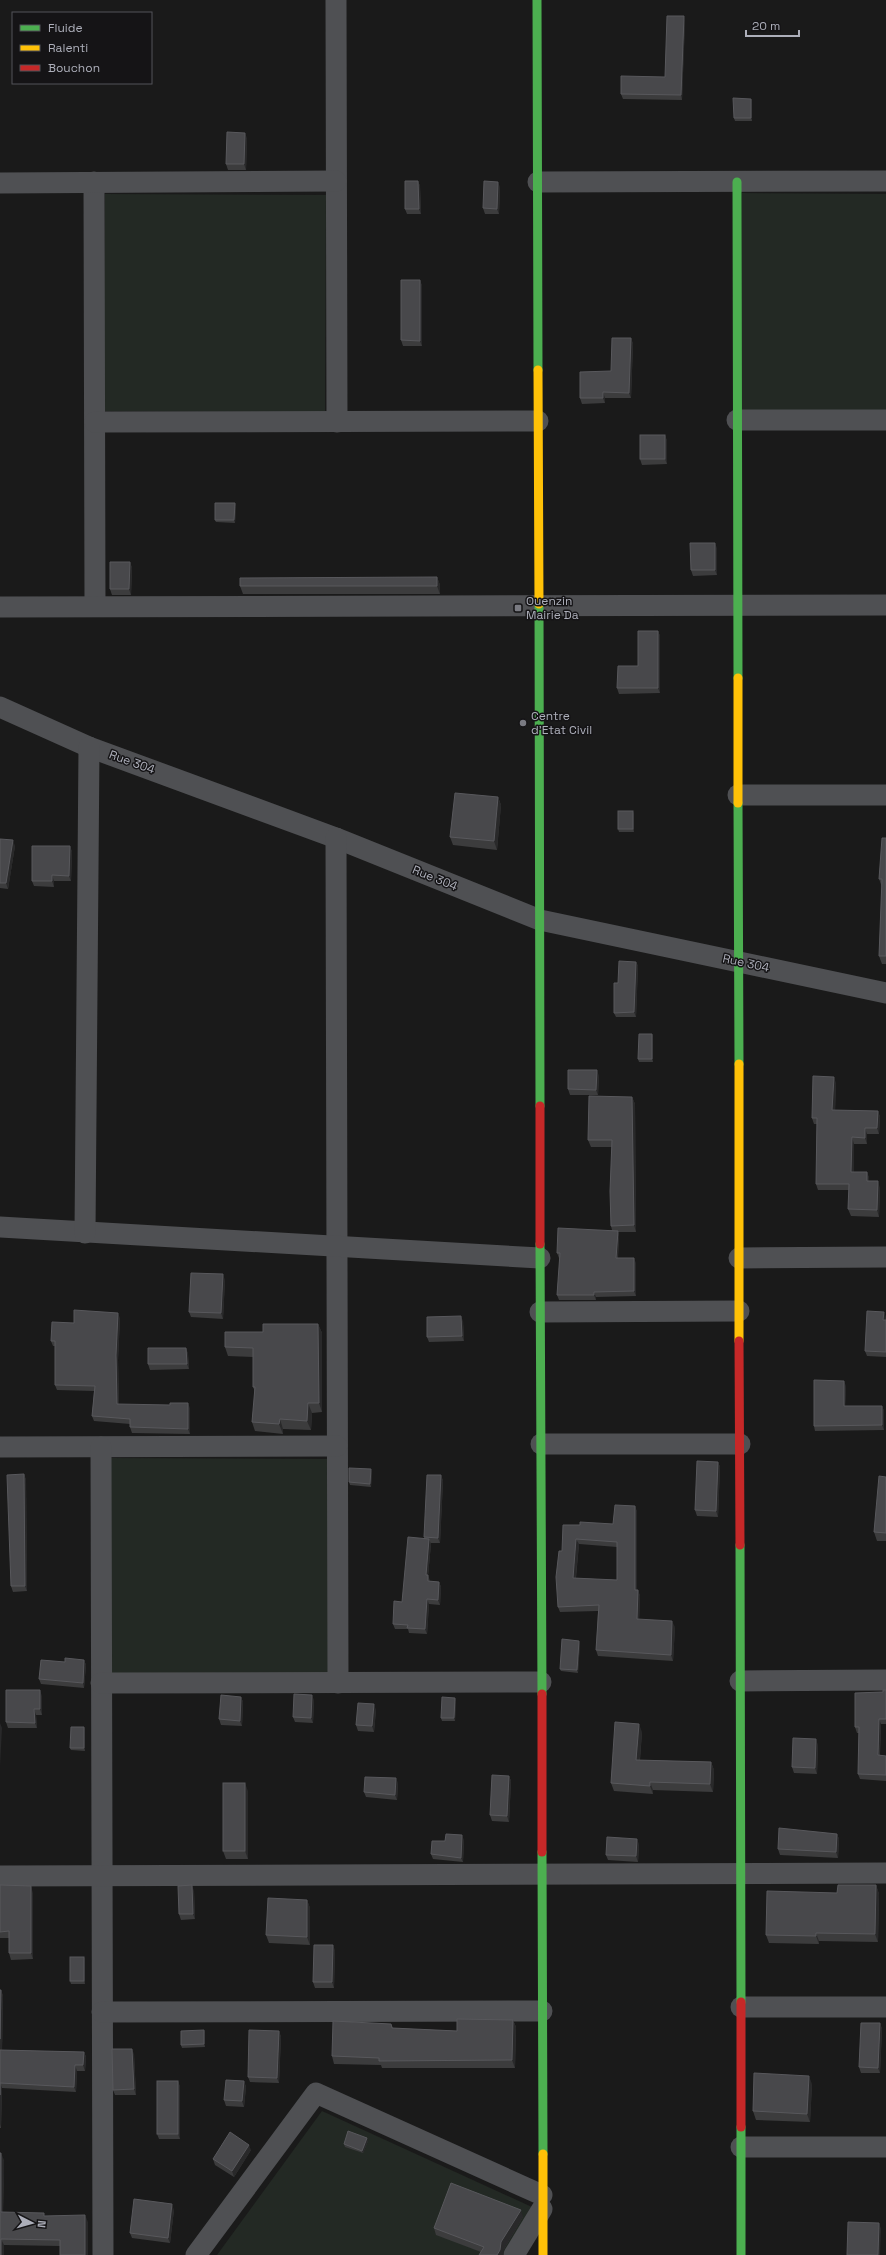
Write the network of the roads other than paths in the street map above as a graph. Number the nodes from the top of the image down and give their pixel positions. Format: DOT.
graph roads {
  1 [pos="336,0"];
  2 [pos="537,0"];
  3 [pos="886,181"];
  4 [pos="94,182"];
  5 [pos="336,182"];
  6 [pos="538,182"];
  7 [pos="737,182"];
  8 [pos="0,183"];
  9 [pos="737,420"];
  10 [pos="886,420"];
  11 [pos="538,421"];
  12 [pos="94,422"];
  13 [pos="337,422"];
  14 [pos="738,605"];
  15 [pos="886,605"];
  16 [pos="95,606"];
  17 [pos="539,606"];
  18 [pos="0,607"];
  19 [pos="0,707"];
  20 [pos="89,747"];
  21 [pos="886,794"];
  22 [pos="738,795"];
  23 [pos="336,838"];
  24 [pos="540,920"];
  25 [pos="738,962"];
  26 [pos="886,993"];
  27 [pos="0,1227"];
  28 [pos="85,1233"];
  29 [pos="336,1247"];
  30 [pos="886,1257"];
  31 [pos="540,1258"];
  32 [pos="739,1258"];
  33 [pos="739,1311"];
  34 [pos="540,1312"];
  35 [pos="541,1444"];
  36 [pos="740,1444"];
  37 [pos="337,1446"];
  38 [pos="0,1447"];
  39 [pos="101,1447"];
  40 [pos="886,1680"];
  41 [pos="740,1681"];
  42 [pos="541,1682"];
  43 [pos="102,1683"];
  44 [pos="338,1683"];
  45 [pos="886,1873"];
  46 [pos="542,1874"];
  47 [pos="740,1874"];
  48 [pos="0,1876"];
  49 [pos="102,1876"];
  50 [pos="741,2007"];
  51 [pos="886,2007"];
  52 [pos="542,2011"];
  53 [pos="102,2012"];
  54 [pos="741,2147"];
  55 [pos="886,2147"];
  56 [pos="542,2202"];
  57 [pos="103,2255"];
  58 [pos="196,2255"];
  59 [pos="514,2255"];
  60 [pos="542,2255"];
  61 [pos="741,2255"];
  1 -- 5 [label="street"];
  2 -- 6 [label="street"];
  3 -- 7 [label="street"];
  4 -- 5 [label="street"];
  4 -- 8 [label="street"];
  4 -- 12 [label="street"];
  5 -- 13 [label="street"];
  6 -- 7 [label="street"];
  6 -- 11 [label="street"];
  7 -- 9 [label="street"];
  9 -- 10 [label="street"];
  9 -- 14 [label="street"];
  11 -- 13 [label="street"];
  11 -- 17 [label="street"];
  12 -- 13 [label="street"];
  12 -- 16 [label="street"];
  14 -- 15 [label="street"];
  14 -- 17 [label="street"];
  14 -- 22 [label="street"];
  16 -- 17 [label="street"];
  16 -- 18 [label="street"];
  17 -- 24 [label="street"];
  19 -- 20 [label="street, Rue 304"];
  20 -- 23 [label="street, Rue 304"];
  20 -- 28 [label="street"];
  21 -- 22 [label="street"];
  22 -- 25 [label="street"];
  23 -- 24 [label="street, Rue 304"];
  23 -- 29 [label="street"];
  24 -- 25 [label="street, Rue 304"];
  24 -- 31 [label="street"];
  25 -- 26 [label="street, Rue 304"];
  25 -- 32 [label="street"];
  27 -- 28 [label="street"];
  28 -- 29 [label="street"];
  29 -- 31 [label="street"];
  29 -- 37 [label="street"];
  30 -- 32 [label="street"];
  31 -- 34 [label="street"];
  32 -- 33 [label="street"];
  33 -- 34 [label="street"];
  33 -- 36 [label="street"];
  34 -- 35 [label="street"];
  35 -- 36 [label="street"];
  35 -- 42 [label="street"];
  36 -- 41 [label="street"];
  37 -- 39 [label="street"];
  37 -- 44 [label="street"];
  38 -- 39 [label="street"];
  39 -- 43 [label="street"];
  40 -- 41 [label="street"];
  41 -- 47 [label="street"];
  42 -- 44 [label="street"];
  42 -- 46 [label="street"];
  43 -- 44 [label="street"];
  43 -- 49 [label="street"];
  45 -- 47 [label="street"];
  46 -- 47 [label="street"];
  46 -- 49 [label="street"];
  46 -- 52 [label="street"];
  47 -- 50 [label="street"];
  48 -- 49 [label="street"];
  49 -- 53 [label="street"];
  50 -- 51 [label="street"];
  50 -- 54 [label="street"];
  52 -- 53 [label="street"];
  52 -- 56 [label="street"];
  53 -- 57 [label="street"];
  54 -- 55 [label="street"];
  54 -- 61 [label="street"];
  56 -- 58 [label="street"];
  56 -- 59 [label="street"];
  56 -- 60 [label="street"];
}
